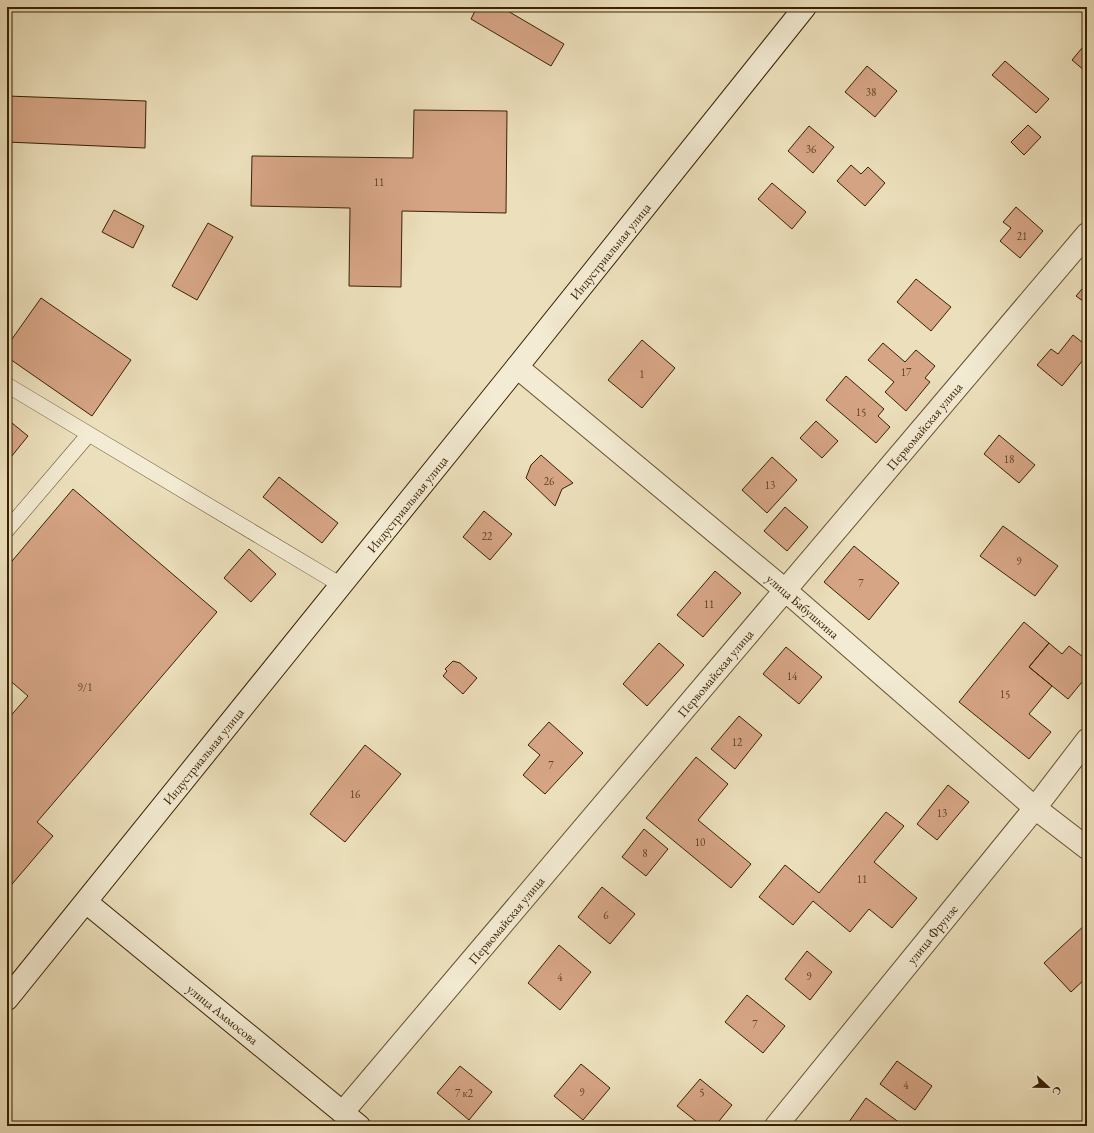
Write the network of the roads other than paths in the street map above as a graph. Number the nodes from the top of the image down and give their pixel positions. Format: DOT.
graph roads {
  1 [pos="805,7"];
  2 [pos="1087,234"];
  3 [pos="517,367"];
  4 [pos="7,385"];
  5 [pos="89,434"];
  6 [pos="7,530"];
  7 [pos="341,585"];
  8 [pos="785,590"];
  9 [pos="1087,740"];
  10 [pos="1035,808"];
  11 [pos="1087,848"];
  12 [pos="86,902"];
  13 [pos="7,999"];
  14 [pos="343,1112"];
  15 [pos="359,1126"];
  16 [pos="776,1126"];
  1 -- 3 [label="street, Индустриальная улица"];
  2 -- 8 [label="street, Первомайская улица"];
  3 -- 7 [label="street, Индустриальная улица"];
  3 -- 8 [label="street, улица Бабушкина"];
  4 -- 5 [label="lane"];
  5 -- 6 [label="lane"];
  5 -- 7 [label="lane"];
  7 -- 12 [label="street, Индустриальная улица"];
  8 -- 10 [label="street, улица Бабушкина"];
  8 -- 14 [label="street, Первомайская улица"];
  9 -- 10 [label="street, улица Фрунзе"];
  10 -- 11 [label="street, улица Бабушкина"];
  10 -- 16 [label="street, улица Фрунзе"];
  12 -- 13 [label="street, Индустриальная улица"];
  12 -- 14 [label="street, улица Аммосова"];
  14 -- 15 [label="street, улица Аммосова"];
}
